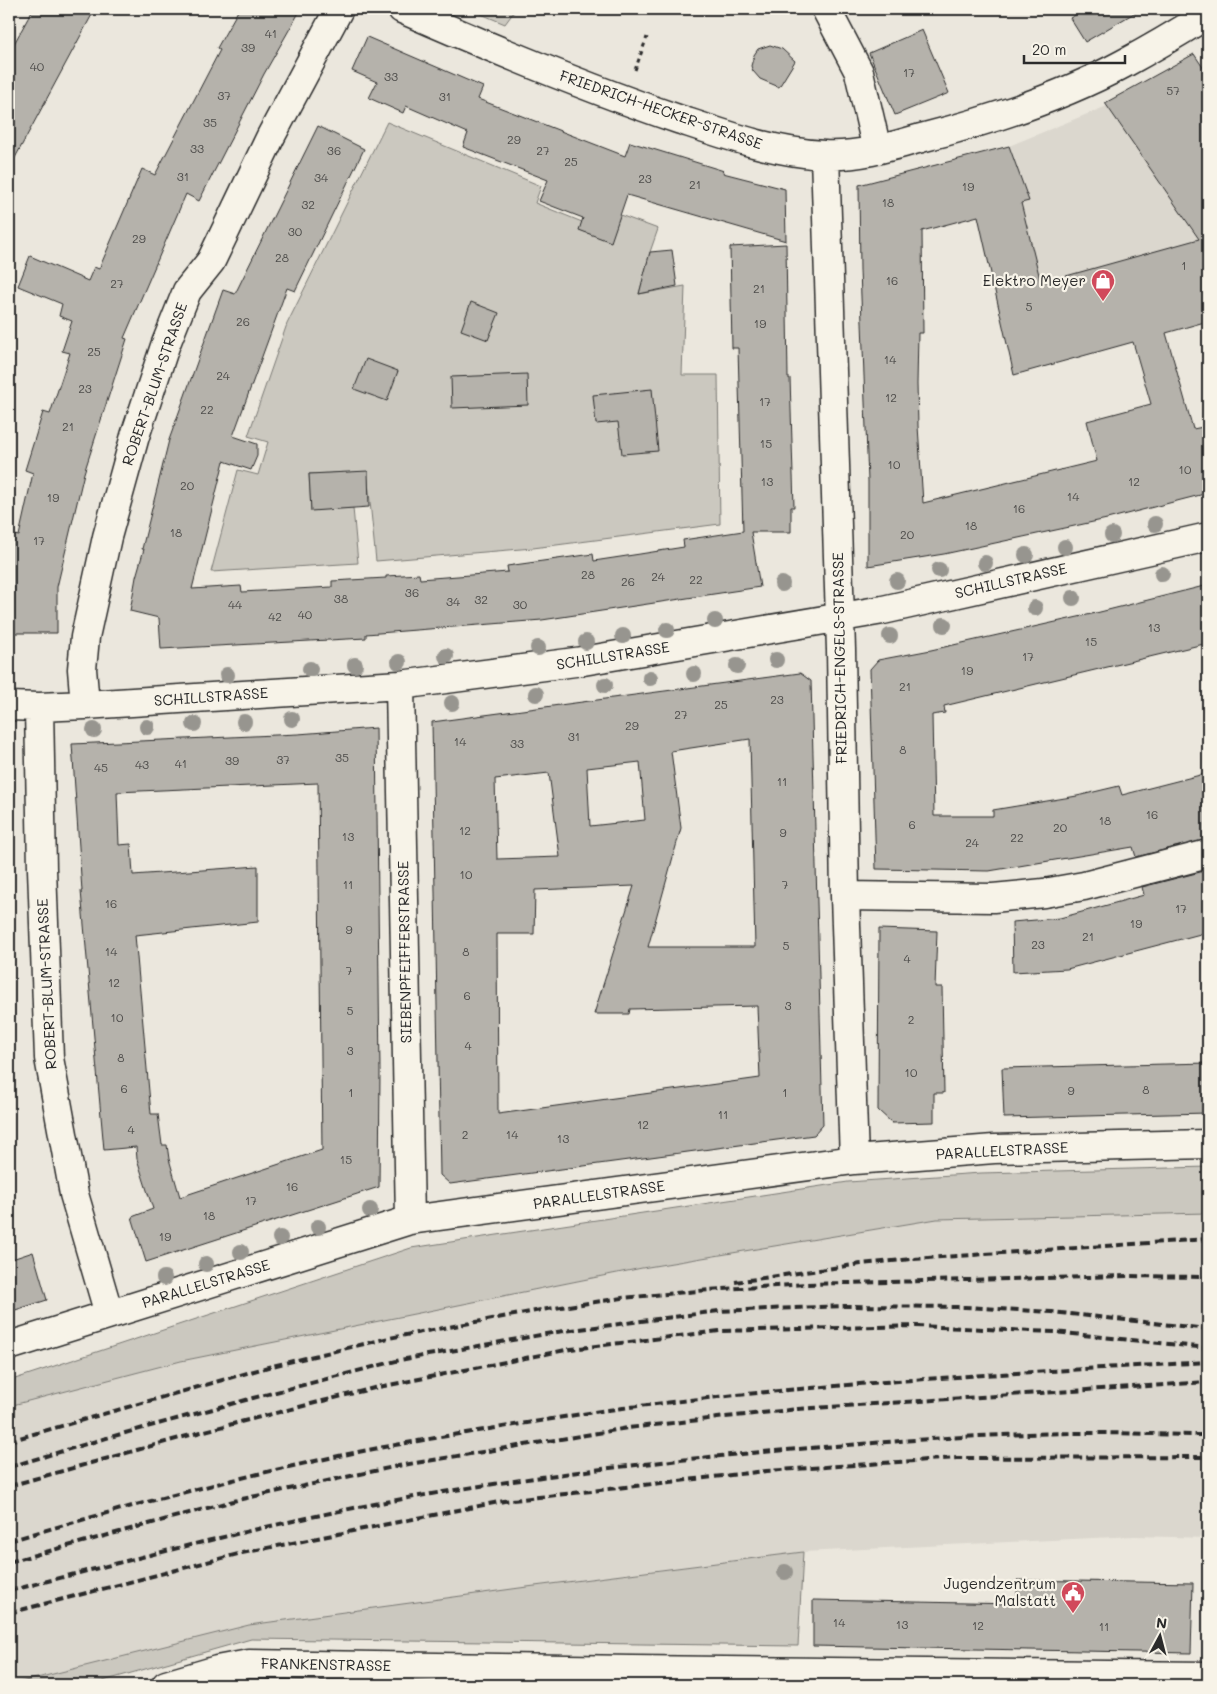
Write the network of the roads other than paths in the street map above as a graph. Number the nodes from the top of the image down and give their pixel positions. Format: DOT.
graph roads {
  1 [pos="339,9"];
  2 [pos="402,9"];
  3 [pos="826,9"];
  4 [pos="1205,15"];
  5 [pos="877,150"];
  6 [pos="825,155"];
  7 [pos="1208,536"];
  8 [pos="840,618"];
  9 [pos="400,684"];
  10 [pos="85,704"];
  11 [pos="9,706"];
  12 [pos="39,707"];
  13 [pos="1208,854"];
  14 [pos="845,896"];
  15 [pos="1208,1144"];
  16 [pos="854,1160"];
  17 [pos="410,1220"];
  18 [pos="109,1314"];
  19 [pos="9,1346"];
  20 [pos="1208,1676"];
  21 [pos="602,1678"];
  22 [pos="1116,1680"];
  23 [pos="166,1685"];
  1 -- 10 [label="street, ROBERT-BLUM-STRASSE"];
  2 -- 6 [label="street, FRIEDRICH-HECKER-STRASSE"];
  3 -- 5 [label="street"];
  4 -- 5 [label="street, FRIEDRICH-HECKER-STRASSE"];
  5 -- 6 [label="street, FRIEDRICH-HECKER-STRASSE"];
  6 -- 8 [label="street, FRIEDRICH-ENGELS-STRASSE"];
  7 -- 8 [label="street, SCHILLSTRASSE"];
  8 -- 9 [label="street, SCHILLSTRASSE"];
  8 -- 14 [label="street, FRIEDRICH-ENGELS-STRASSE"];
  9 -- 10 [label="street, SCHILLSTRASSE"];
  9 -- 17 [label="street, SIEBENPFEIFFERSTRASSE"];
  10 -- 12 [label="street, SCHILLSTRASSE"];
  11 -- 12 [label="street, SCHILLSTRASSE"];
  12 -- 18 [label="street, ROBERT-BLUM-STRASSE"];
  13 -- 14 [label="street"];
  14 -- 16 [label="street, FRIEDRICH-ENGELS-STRASSE"];
  15 -- 16 [label="street, PARALLELSTRASSE"];
  16 -- 17 [label="street, PARALLELSTRASSE"];
  17 -- 18 [label="street, PARALLELSTRASSE"];
  18 -- 19 [label="street, PARALLELSTRASSE"];
  20 -- 22 [label="street, FRANKENSTRASSE"];
  21 -- 22 [label="street, FRANKENSTRASSE"];
  21 -- 23 [label="street, FRANKENSTRASSE"];
}
